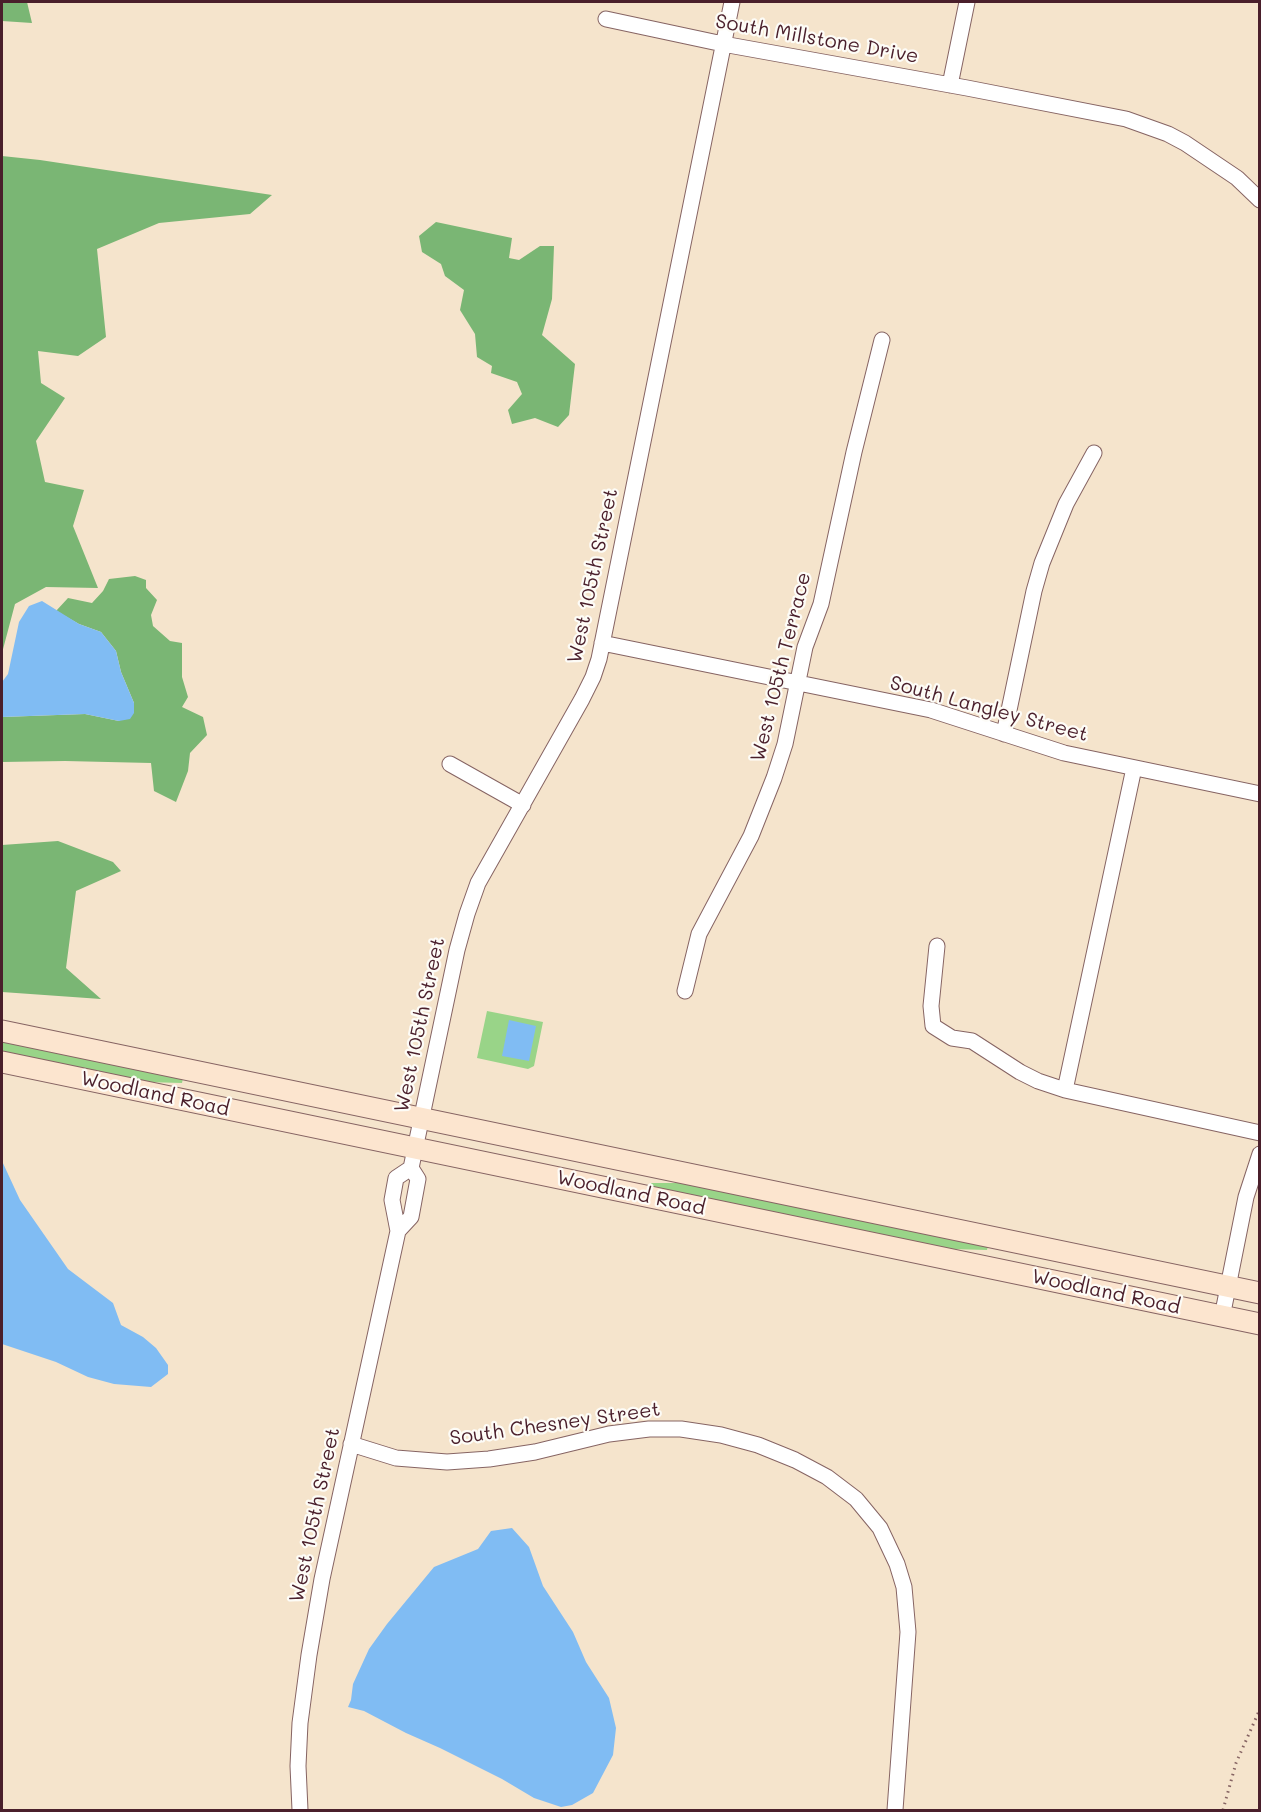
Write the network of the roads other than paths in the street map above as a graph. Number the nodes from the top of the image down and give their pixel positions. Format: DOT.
graph roads {
  1 [pos="732,2"];
  2 [pos="967,2"];
  3 [pos="606,19"];
  4 [pos="723,44"];
  5 [pos="950,85"];
  6 [pos="1260,200"];
  7 [pos="882,339"];
  8 [pos="1094,453"];
  9 [pos="602,643"];
  10 [pos="797,683"];
  11 [pos="1004,734"];
  12 [pos="450,764"];
  13 [pos="1134,768"];
  14 [pos="1260,794"];
  15 [pos="523,805"];
  16 [pos="937,946"];
  17 [pos="685,991"];
  18 [pos="2,1031"];
  19 [pos="2,1062"];
  20 [pos="1065,1090"];
  21 [pos="422,1118"];
  22 [pos="1260,1133"];
  23 [pos="1260,1154"];
  24 [pos="414,1158"];
  25 [pos="398,1231"];
  26 [pos="1228,1286"];
  27 [pos="1260,1293"];
  28 [pos="1222,1317"];
  29 [pos="1260,1324"];
  30 [pos="351,1444"];
  31 [pos="300,1810"];
  32 [pos="895,1810"];
  1 -- 4 [label="street, West 105th Street"];
  2 -- 5 [label="street"];
  3 -- 4 [label="street, South Millstone Drive"];
  4 -- 5 [label="street, South Millstone Drive"];
  4 -- 9 [label="street, West 105th Street"];
  5 -- 6 [label="street, South Millstone Drive"];
  7 -- 10 [label="street, West 105th Terrace"];
  8 -- 11 [label="street"];
  9 -- 10 [label="street, South Langley Street"];
  9 -- 15 [label="street, West 105th Street"];
  10 -- 11 [label="street, South Langley Street"];
  10 -- 17 [label="street, West 105th Terrace"];
  11 -- 13 [label="street, South Langley Street"];
  12 -- 15 [label="street"];
  13 -- 14 [label="street, South Langley Street"];
  13 -- 20 [label="street"];
  15 -- 21 [label="street, West 105th Street"];
  16 -- 20 [label="street"];
  18 -- 21 [label="main road, Woodland Road"];
  19 -- 24 [label="main road, Woodland Road"];
  20 -- 22 [label="street"];
  21 -- 24 [label="street, West 105th Street"];
  21 -- 26 [label="main road, Woodland Road"];
  23 -- 26 [label="street"];
  24 -- 25 [label="street, West 105th Street"];
  24 -- 25 [label="street, West 105th Street"];
  24 -- 28 [label="main road, Woodland Road"];
  25 -- 30 [label="street, West 105th Street"];
  26 -- 27 [label="main road, Woodland Road"];
  26 -- 28 [label="street"];
  28 -- 29 [label="main road, Woodland Road"];
  30 -- 31 [label="street, West 105th Street"];
  30 -- 32 [label="street, South Chesney Street"];
}
